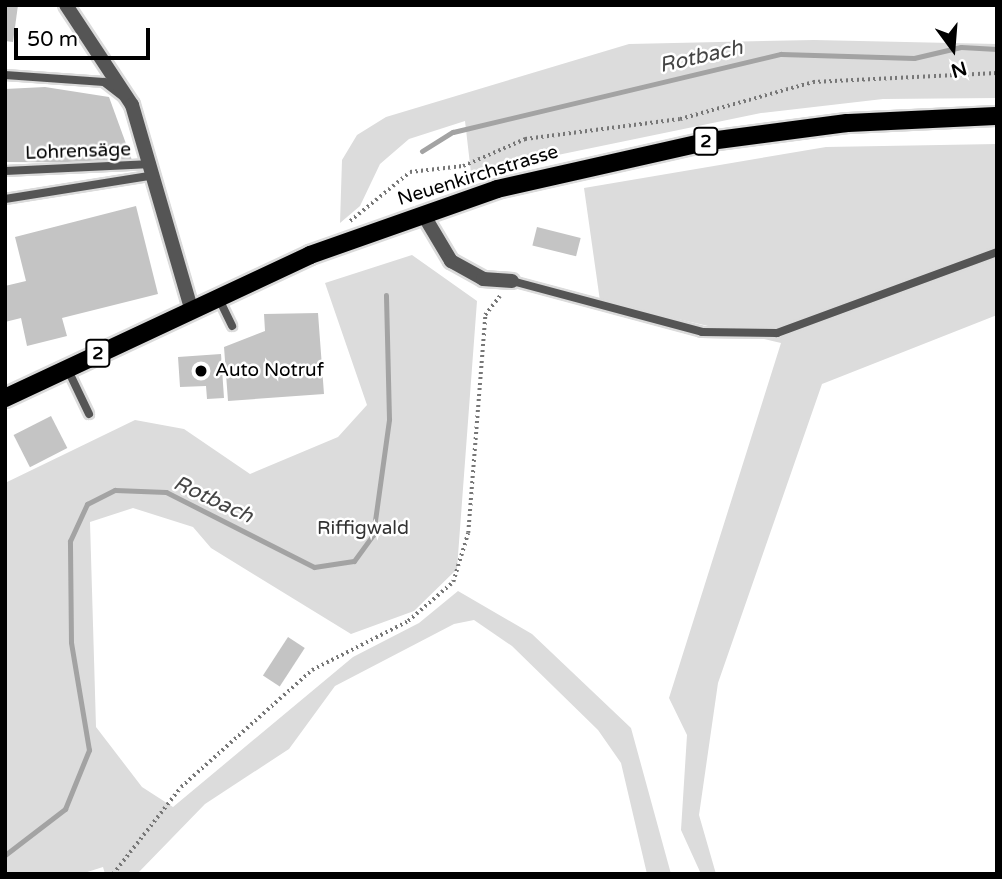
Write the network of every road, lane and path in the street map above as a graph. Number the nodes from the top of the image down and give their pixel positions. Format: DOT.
graph roads {
  1 [pos="66,5"];
  2 [pos="997,73"];
  3 [pos="5,75"];
  4 [pos="132,105"];
  5 [pos="997,116"];
  6 [pos="154,170"];
  7 [pos="5,171"];
  8 [pos="5,199"];
  9 [pos="423,214"];
  10 [pos="342,228"];
  11 [pos="997,252"];
  12 [pos="512,281"];
  13 [pos="218,296"];
  14 [pos="191,308"];
  15 [pos="232,326"];
  16 [pos="67,368"];
  17 [pos="5,398"];
  18 [pos="89,414"];
  19 [pos="113,874"];
  20 [pos="387,874"];
  21 [pos="394,874"];
  1 -- 4 [label="street"];
  2 -- 10 [label="path"];
  3 -- 4 [label="lane"];
  4 -- 6 [label="street"];
  5 -- 9 [label="main road, Neuenkirchstrasse / 2"];
  6 -- 7 [label="lane, Lohrensäge"];
  6 -- 8 [label="lane"];
  6 -- 14 [label="street"];
  9 -- 12 [label="street"];
  9 -- 13 [label="main road, Neuenkirchstrasse / 2"];
  11 -- 12 [label="lane"];
  12 -- 19 [label="path"];
  13 -- 14 [label="main road, Neuenkirchstrasse / 2"];
  13 -- 15 [label="lane"];
  14 -- 16 [label="main road, Neuenkirchstrasse / 2"];
  16 -- 17 [label="main road, Neuenkirchstrasse / 2"];
  16 -- 18 [label="lane"];
  20 -- 21 [label="path"];
}
